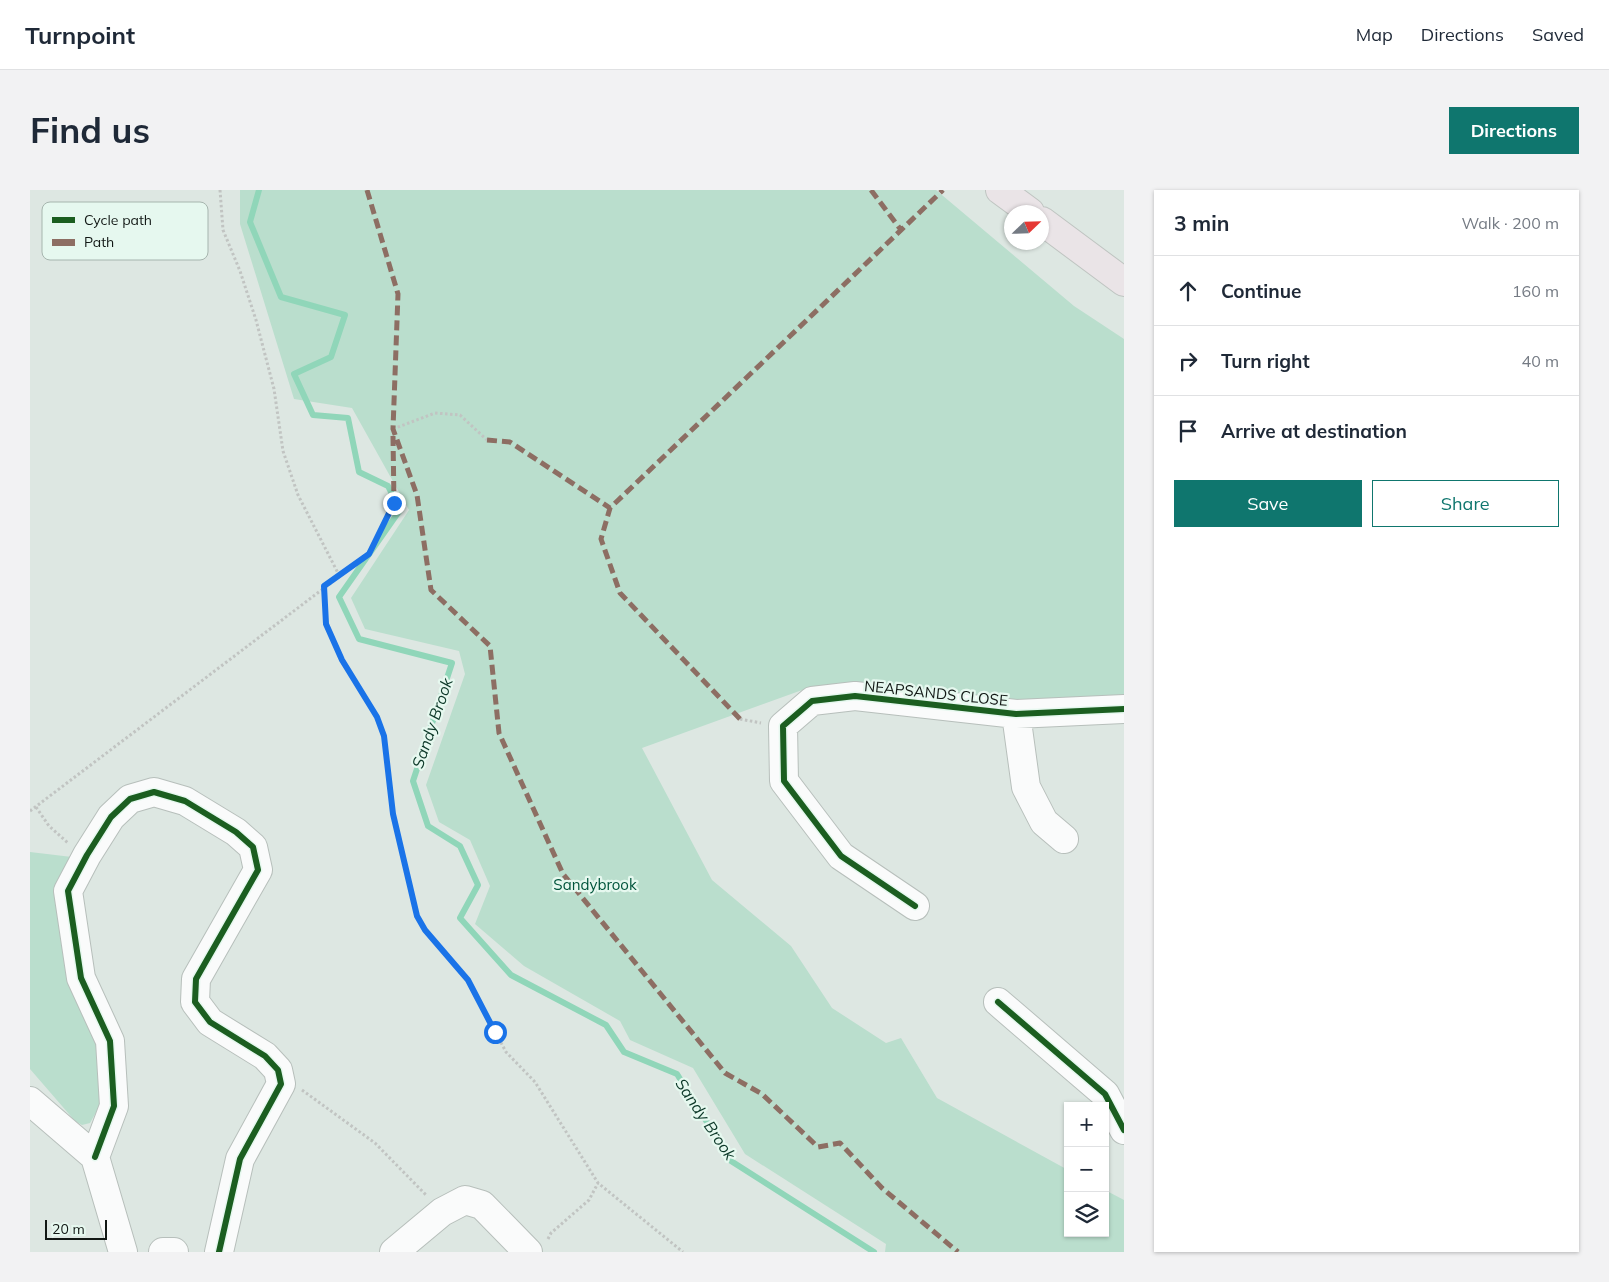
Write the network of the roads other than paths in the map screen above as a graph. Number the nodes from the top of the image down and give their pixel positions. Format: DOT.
graph roads {
  1 [pos="1000,190"];
  2 [pos="1020,205"];
  3 [pos="1049,226"];
  4 [pos="1124,282"];
  5 [pos="1124,709"];
  6 [pos="1016,714"];
  7 [pos="1064,839"];
  8 [pos="915,906"];
  9 [pos="998,1002"];
  10 [pos="30,1101"];
  11 [pos="1124,1130"];
  12 [pos="94,1158"];
  13 [pos="537,1249"];
  14 [pos="123,1252"];
  15 [pos="163,1252"];
  16 [pos="174,1252"];
  17 [pos="219,1252"];
  18 [pos="394,1252"];
  1 -- 2 [label="main road"];
  3 -- 4 [label="main road"];
  5 -- 6 [label="street, NEAPSANDS CLOSE"];
  6 -- 7 [label="street, NEAPSANDS CLOSE"];
  6 -- 8 [label="street, NEAPSANDS CLOSE"];
  9 -- 11 [label="street"];
  10 -- 12 [label="street"];
  12 -- 14 [label="street"];
  12 -- 17 [label="street"];
  13 -- 18 [label="street"];
  15 -- 16 [label="street"];
}
